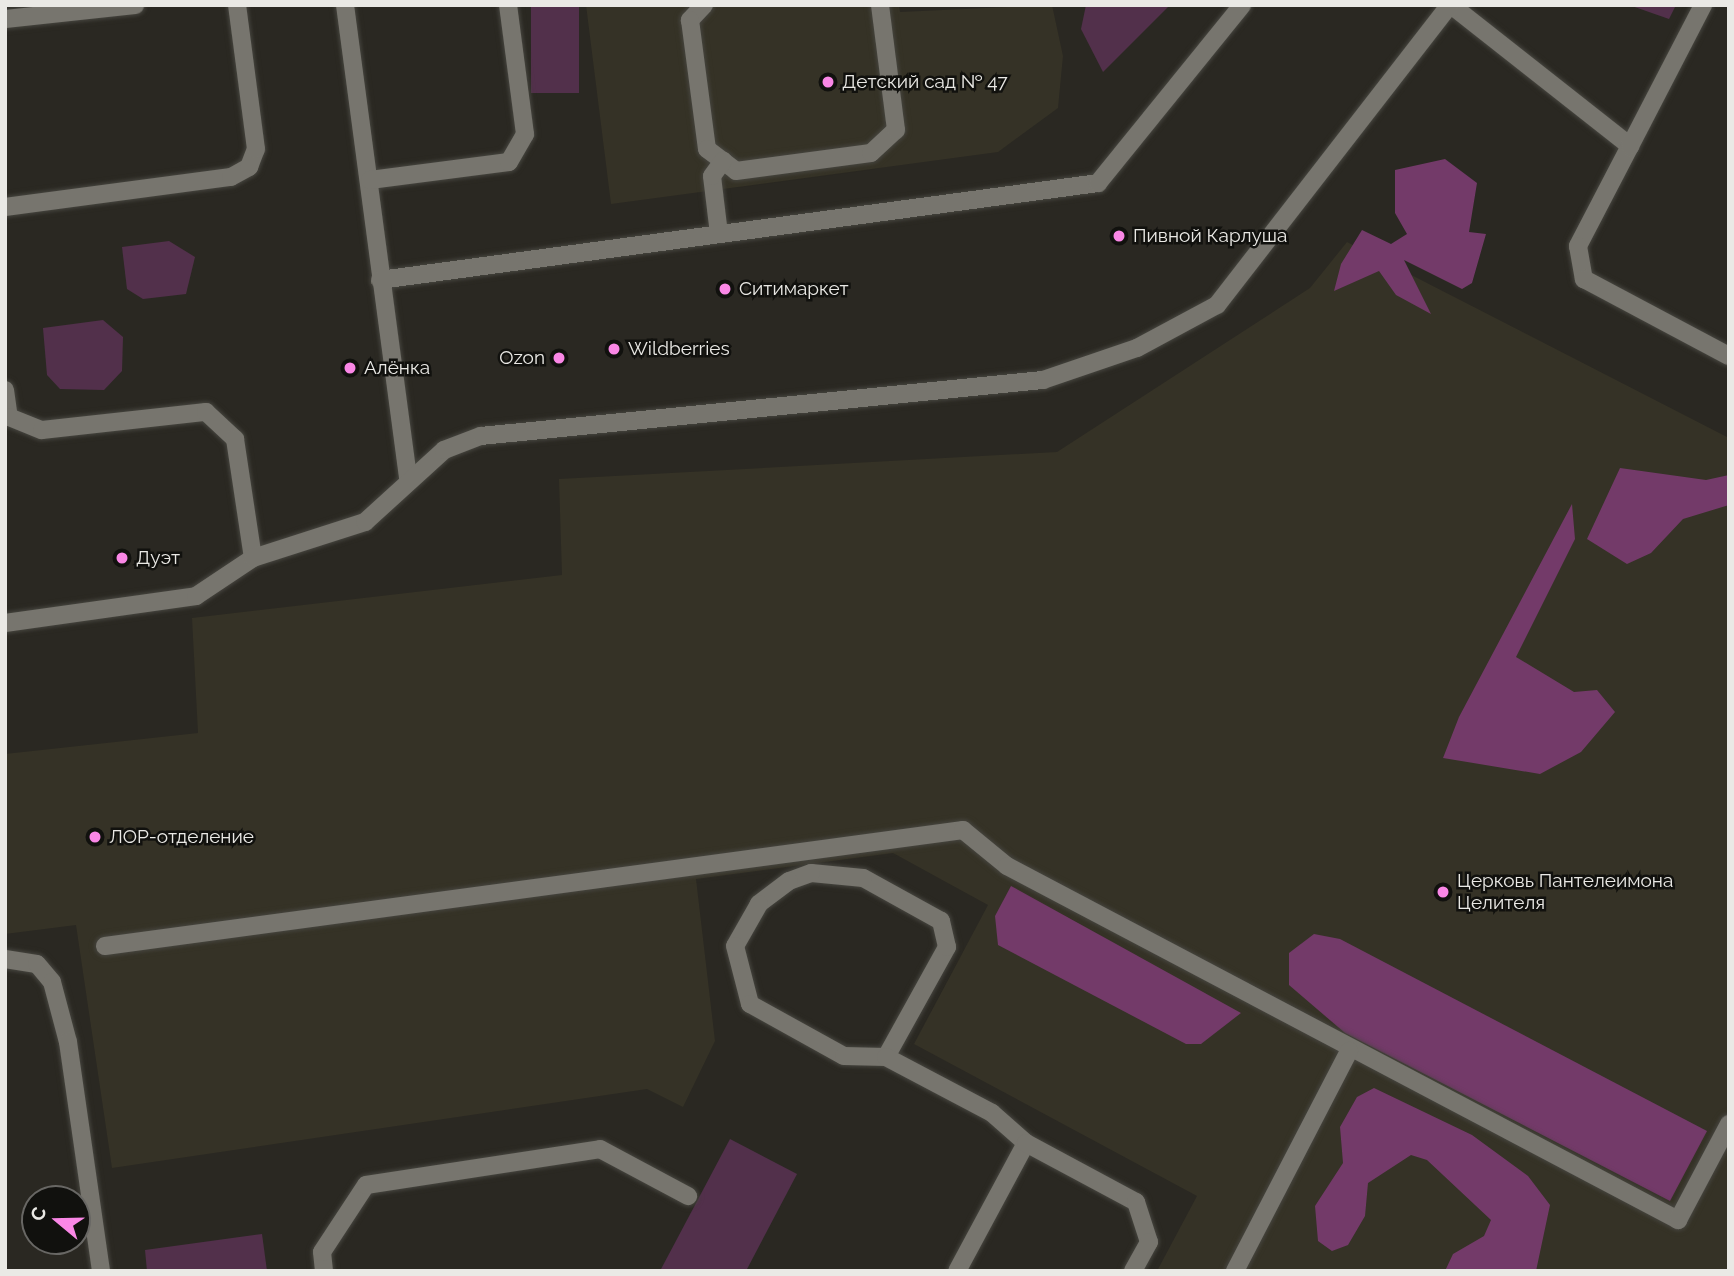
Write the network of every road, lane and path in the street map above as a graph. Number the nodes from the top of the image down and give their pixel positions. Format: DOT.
graph roads {
  1 [pos="135,5"];
  2 [pos="237,5"];
  3 [pos="345,5"];
  4 [pos="508,5"];
  5 [pos="704,5"];
  6 [pos="880,5"];
  7 [pos="1242,5"];
  8 [pos="1450,5"];
  9 [pos="1703,5"];
  10 [pos="5,19"];
  11 [pos="1630,146"];
  12 [pos="723,161"];
  13 [pos="370,180"];
  14 [pos="5,207"];
  15 [pos="719,234"];
  16 [pos="380,280"];
  17 [pos="1729,356"];
  18 [pos="5,390"];
  19 [pos="408,480"];
  20 [pos="253,558"];
  21 [pos="5,623"];
  22 [pos="105,946"];
  23 [pos="5,959"];
  24 [pos="1349,1051"];
  25 [pos="886,1056"];
  26 [pos="1729,1124"];
  27 [pos="1026,1143"];
  28 [pos="688,1196"];
  29 [pos="101,1271"];
  30 [pos="324,1271"];
  31 [pos="957,1271"];
  32 [pos="1133,1271"];
  33 [pos="1235,1271"];
  1 -- 10 [label="lane"];
  2 -- 14 [label="lane"];
  3 -- 13 [label="lane"];
  4 -- 13 [label="lane"];
  5 -- 12 [label="lane"];
  6 -- 12 [label="lane"];
  7 -- 15 [label="lane"];
  8 -- 11 [label="lane"];
  8 -- 19 [label="lane"];
  9 -- 11 [label="lane"];
  11 -- 17 [label="lane"];
  12 -- 15 [label="lane"];
  13 -- 16 [label="lane"];
  15 -- 16 [label="lane"];
  16 -- 19 [label="lane"];
  18 -- 20 [label="lane"];
  19 -- 20 [label="lane"];
  20 -- 21 [label="lane"];
  22 -- 24 [label="lane"];
  23 -- 29 [label="lane"];
  24 -- 26 [label="lane"];
  24 -- 33 [label="lane"];
  25 -- 25 [label="lane"];
  25 -- 27 [label="lane"];
  27 -- 31 [label="lane"];
  27 -- 32 [label="lane"];
  28 -- 30 [label="lane"];
}
